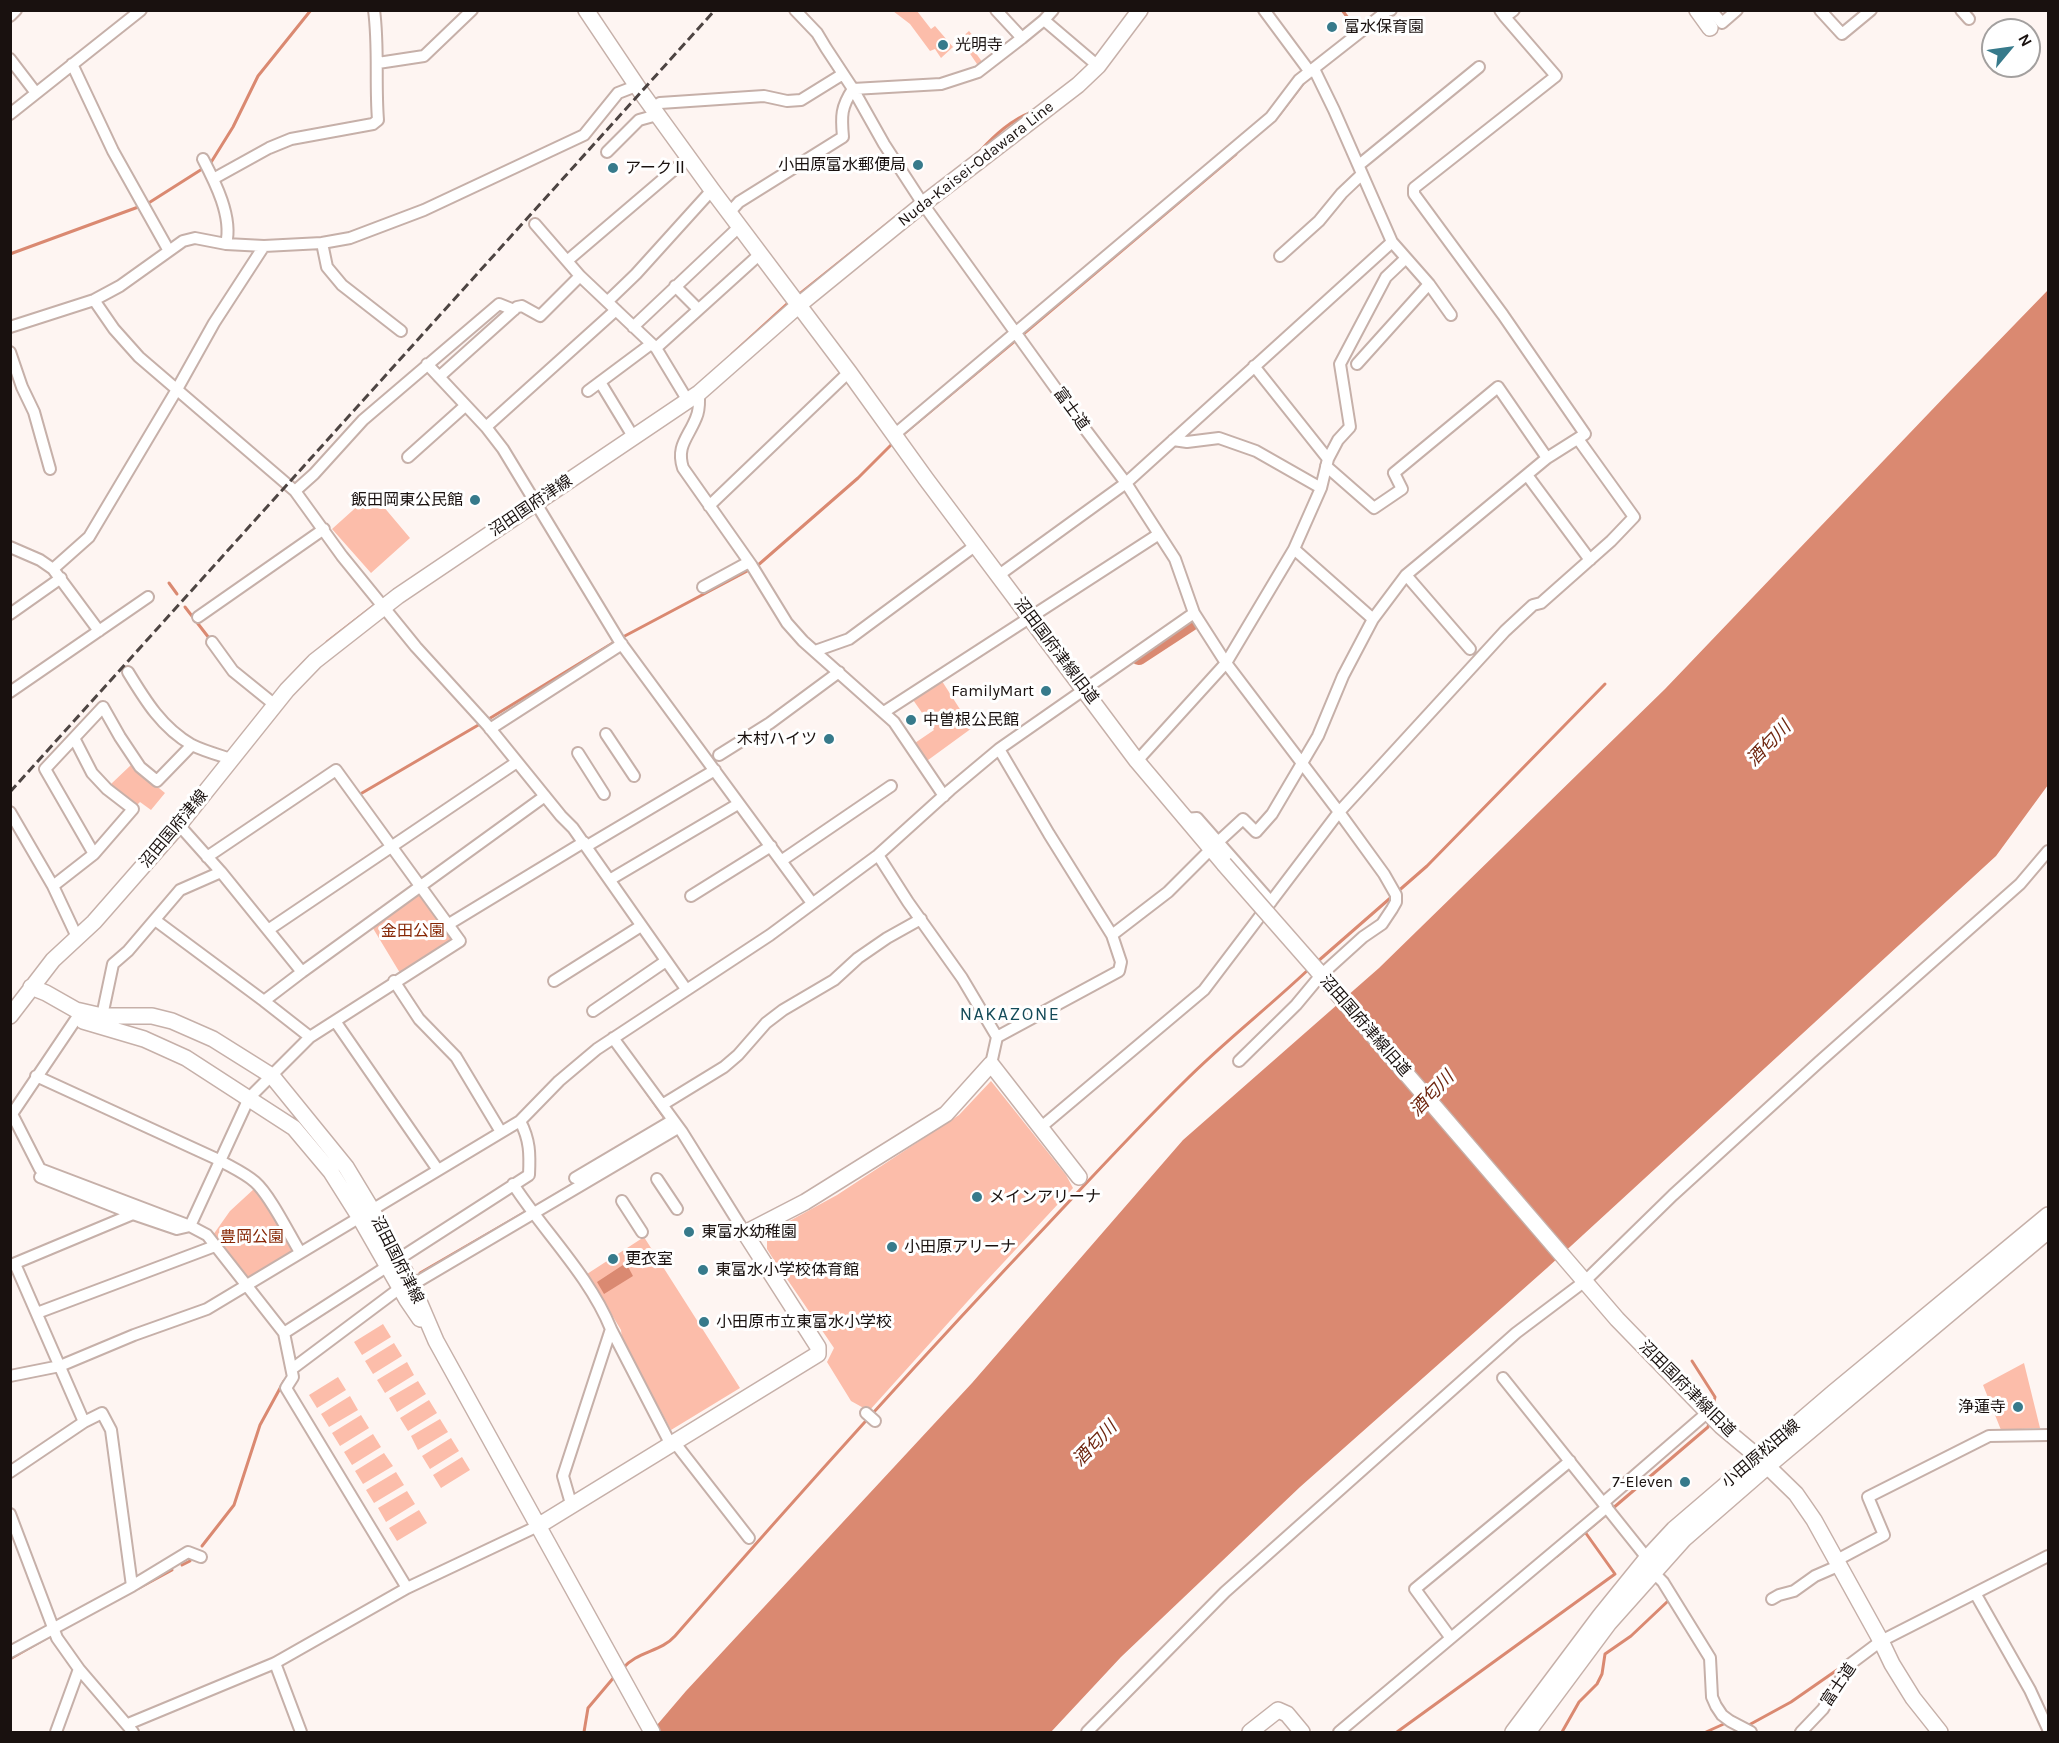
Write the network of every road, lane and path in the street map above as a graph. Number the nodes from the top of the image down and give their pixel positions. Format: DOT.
graph roads {
  1 [pos="16,10"];
  2 [pos="141,10"];
  3 [pos="374,10"];
  4 [pos="472,10"];
  5 [pos="586,10"];
  6 [pos="996,10"];
  7 [pos="1053,10"];
  8 [pos="1140,10"];
  9 [pos="1264,10"];
  10 [pos="1391,10"];
  11 [pos="1696,10"];
  12 [pos="1711,10"];
  13 [pos="1737,10"];
  14 [pos="1820,10"];
  15 [pos="1871,10"];
  16 [pos="796,11"];
  17 [pos="1506,13"];
  18 [pos="10,16"];
  19 [pos="1044,20"];
  20 [pos="1710,28"];
  21 [pos="1022,38"];
  22 [pos="10,59"];
  23 [pos="378,63"];
  24 [pos="1094,63"];
  25 [pos="72,64"];
  26 [pos="1479,67"];
  27 [pos="1312,70"];
  28 [pos="843,74"];
  29 [pos="636,86"];
  30 [pos="853,89"];
  31 [pos="36,93"];
  32 [pos="655,111"];
  33 [pos="10,114"];
  34 [pos="607,152"];
  35 [pos="689,157"];
  36 [pos="1360,170"];
  37 [pos="712,190"];
  38 [pos="921,200"];
  39 [pos="729,213"];
  40 [pos="535,224"];
  41 [pos="740,226"];
  42 [pos="1392,242"];
  43 [pos="322,243"];
  44 [pos="226,244"];
  45 [pos="264,246"];
  46 [pos="169,250"];
  47 [pos="760,254"];
  48 [pos="1280,256"];
  49 [pos="1406,258"];
  50 [pos="567,261"];
  51 [pos="580,276"];
  52 [pos="1429,284"];
  53 [pos="675,286"];
  54 [pos="94,300"];
  55 [pos="799,305"];
  56 [pos="612,306"];
  57 [pos="698,309"];
  58 [pos="514,310"];
  59 [pos="1451,315"];
  60 [pos="10,327"];
  61 [pos="633,327"];
  62 [pos="400,331"];
  63 [pos="1018,336"];
  64 [pos="654,346"];
  65 [pos="10,352"];
  66 [pos="427,364"];
  67 [pos="1357,364"];
  68 [pos="1254,366"];
  69 [pos="849,372"];
  70 [pos="439,377"];
  71 [pos="600,382"];
  72 [pos="176,391"];
  73 [pos="588,391"];
  74 [pos="693,397"];
  75 [pos="465,406"];
  76 [pos="486,427"];
  77 [pos="634,438"];
  78 [pos="1578,439"];
  79 [pos="897,440"];
  80 [pos="1173,440"];
  81 [pos="408,457"];
  82 [pos="1547,458"];
  83 [pos="1327,463"];
  84 [pos="50,469"];
  85 [pos="1527,475"];
  86 [pos="1126,483"];
  87 [pos="1321,488"];
  88 [pos="295,491"];
  89 [pos="536,503"];
  90 [pos="709,506"];
  91 [pos="324,529"];
  92 [pos="1159,534"];
  93 [pos="976,545"];
  94 [pos="10,547"];
  95 [pos="1294,549"];
  96 [pos="1590,560"];
  97 [pos="752,566"];
  98 [pos="53,569"];
  99 [pos="999,575"];
  100 [pos="1406,575"];
  101 [pos="61,578"];
  102 [pos="703,587"];
  103 [pos="148,597"];
  104 [pos="383,606"];
  105 [pos="1194,613"];
  106 [pos="10,614"];
  107 [pos="198,617"];
  108 [pos="1031,617"];
  109 [pos="1373,619"];
  110 [pos="99,631"];
  111 [pos="619,641"];
  112 [pos="212,642"];
  113 [pos="1470,649"];
  114 [pos="814,651"];
  115 [pos="1226,663"];
  116 [pos="128,672"];
  117 [pos="839,672"];
  118 [pos="1084,690"];
  119 [pos="10,692"];
  120 [pos="275,705"];
  121 [pos="884,712"];
  122 [pos="486,724"];
  123 [pos="606,734"];
  124 [pos="74,738"];
  125 [pos="192,745"];
  126 [pos="999,749"];
  127 [pos="578,753"];
  128 [pos="718,755"];
  129 [pos="231,759"];
  130 [pos="1137,761"];
  131 [pos="1301,761"];
  132 [pos="517,762"];
  133 [pos="715,770"];
  134 [pos="634,776"];
  135 [pos="891,786"];
  136 [pos="604,794"];
  137 [pos="545,796"];
  138 [pos="944,796"];
  139 [pos="738,804"];
  140 [pos="10,812"];
  141 [pos="1339,812"];
  142 [pos="179,825"];
  143 [pos="586,844"];
  144 [pos="392,846"];
  145 [pos="771,846"];
  146 [pos="1215,846"];
  147 [pos="2049,851"];
  148 [pos="94,854"];
  149 [pos="878,855"];
  150 [pos="207,857"];
  151 [pos="781,861"];
  152 [pos="221,872"];
  153 [pos="611,879"];
  154 [pos="52,885"];
  155 [pos="420,886"];
  156 [pos="691,896"];
  157 [pos="1271,902"];
  158 [pos="812,903"];
  159 [pos="921,919"];
  160 [pos="155,920"];
  161 [pos="449,924"];
  162 [pos="641,926"];
  163 [pos="268,930"];
  164 [pos="1112,935"];
  165 [pos="77,937"];
  166 [pos="666,961"];
  167 [pos="302,972"];
  168 [pos="1319,973"];
  169 [pos="394,981"];
  170 [pos="555,981"];
  171 [pos="31,987"];
  172 [pos="686,988"];
  173 [pos="264,1001"];
  174 [pos="593,1011"];
  175 [pos="10,1016"];
  176 [pos="102,1016"];
  177 [pos="76,1019"];
  178 [pos="335,1021"];
  179 [pos="310,1037"];
  180 [pos="997,1037"];
  181 [pos="613,1038"];
  182 [pos="1239,1061"];
  183 [pos="991,1064"];
  184 [pos="36,1076"];
  185 [pos="272,1076"];
  186 [pos="249,1098"];
  187 [pos="663,1105"];
  188 [pos="520,1121"];
  189 [pos="672,1124"];
  190 [pos="1040,1128"];
  191 [pos="501,1132"];
  192 [pos="219,1160"];
  193 [pos="438,1170"];
  194 [pos="40,1177"];
  195 [pos="1079,1177"];
  196 [pos="575,1178"];
  197 [pos="657,1179"];
  198 [pos="513,1185"];
  199 [pos="622,1201"];
  200 [pos="530,1209"];
  201 [pos="677,1209"];
  202 [pos="133,1214"];
  203 [pos="366,1214"];
  204 [pos="2049,1215"];
  205 [pos="190,1226"];
  206 [pos="2049,1231"];
  207 [pos="642,1232"];
  208 [pos="745,1233"];
  209 [pos="215,1246"];
  210 [pos="300,1252"];
  211 [pos="393,1261"];
  212 [pos="13,1265"];
  213 [pos="1584,1281"];
  214 [pos="412,1284"];
  215 [pos="246,1286"];
  216 [pos="37,1313"];
  217 [pos="610,1329"];
  218 [pos="284,1333"];
  219 [pos="60,1366"];
  220 [pos="292,1369"];
  221 [pos="10,1376"];
  222 [pos="1503,1378"];
  223 [pos="1708,1412"];
  224 [pos="84,1422"];
  225 [pos="2049,1435"];
  226 [pos="673,1444"];
  227 [pos="1570,1461"];
  228 [pos="1763,1461"];
  229 [pos="10,1472"];
  230 [pos="1605,1505"];
  231 [pos="572,1507"];
  232 [pos="10,1514"];
  233 [pos="538,1526"];
  234 [pos="749,1538"];
  235 [pos="200,1556"];
  236 [pos="2049,1556"];
  237 [pos="1836,1564"];
  238 [pos="1650,1565"];
  239 [pos="132,1586"];
  240 [pos="407,1588"];
  241 [pos="1975,1593"];
  242 [pos="1772,1599"];
  243 [pos="53,1628"];
  244 [pos="1450,1637"];
  245 [pos="1881,1641"];
  246 [pos="10,1652"];
  247 [pos="275,1663"];
  248 [pos="79,1669"];
  249 [pos="130,1728"];
  250 [pos="2049,1729"];
  251 [pos="56,1732"];
  252 [pos="301,1732"];
  253 [pos="652,1732"];
  254 [pos="1087,1732"];
  255 [pos="1250,1732"];
  256 [pos="1302,1732"];
  257 [pos="1339,1732"];
  258 [pos="1513,1732"];
  259 [pos="1528,1732"];
  260 [pos="1751,1732"];
  261 [pos="1801,1732"];
  262 [pos="1940,1732"];
  1 -- 18 [label="street"];
  2 -- 25 [label="street"];
  3 -- 23 [label="street"];
  4 -- 23 [label="street"];
  5 -- 29 [label="main road"];
  6 -- 21 [label="street"];
  7 -- 19 [label="street"];
  8 -- 24 [label="main road, Nuda-Kaisei-Odawara Line"];
  9 -- 27 [label="street"];
  10 -- 27 [label="street"];
  11 -- 20 [label="main road"];
  12 -- 13 [label="street"];
  14 -- 15 [label="street"];
  16 -- 28 [label="street, 富士道"];
  17 -- 78 [label="street"];
  19 -- 21 [label="street"];
  19 -- 24 [label="street"];
  21 -- 30 [label="street"];
  22 -- 31 [label="street"];
  23 -- 44 [label="street"];
  24 -- 38 [label="main road, Nuda-Kaisei-Odawara Line"];
  25 -- 31 [label="street"];
  25 -- 46 [label="street"];
  26 -- 36 [label="street"];
  27 -- 36 [label="street"];
  27 -- 63 [label="street"];
  28 -- 30 [label="street, 富士道"];
  28 -- 32 [label="street"];
  29 -- 32 [label="main road"];
  29 -- 43 [label="street"];
  30 -- 38 [label="street, 富士道"];
  30 -- 39 [label="street"];
  31 -- 33 [label="street"];
  32 -- 34 [label="street"];
  32 -- 35 [label="main road"];
  35 -- 37 [label="main road"];
  35 -- 50 [label="street"];
  36 -- 42 [label="street"];
  36 -- 48 [label="street"];
  37 -- 39 [label="main road"];
  37 -- 56 [label="street"];
  38 -- 55 [label="main road, Nuda-Kaisei-Odawara Line"];
  38 -- 63 [label="street, 富士道"];
  39 -- 41 [label="main road"];
  40 -- 50 [label="street"];
  41 -- 47 [label="main road"];
  41 -- 53 [label="street"];
  42 -- 49 [label="street"];
  42 -- 68 [label="street"];
  43 -- 45 [label="street"];
  43 -- 62 [label="street"];
  44 -- 45 [label="street"];
  44 -- 46 [label="street"];
  45 -- 72 [label="street"];
  46 -- 54 [label="street"];
  47 -- 55 [label="main road"];
  47 -- 57 [label="street"];
  49 -- 52 [label="street"];
  49 -- 83 [label="street"];
  50 -- 51 [label="street"];
  51 -- 56 [label="street"];
  51 -- 58 [label="street"];
  52 -- 59 [label="street"];
  52 -- 67 [label="street"];
  53 -- 57 [label="street"];
  53 -- 61 [label="street"];
  54 -- 60 [label="street"];
  54 -- 72 [label="street"];
  55 -- 69 [label="main road, 沼田国府津線旧道"];
  55 -- 74 [label="main road, 沼田国府津線"];
  56 -- 61 [label="street"];
  56 -- 76 [label="street"];
  57 -- 64 [label="street"];
  58 -- 66 [label="street"];
  58 -- 70 [label="street"];
  61 -- 64 [label="street"];
  63 -- 79 [label="street"];
  63 -- 86 [label="street, 富士道"];
  64 -- 71 [label="street"];
  64 -- 74 [label="street"];
  65 -- 84 [label="street"];
  66 -- 70 [label="street"];
  66 -- 88 [label="street"];
  68 -- 80 [label="street"];
  68 -- 83 [label="street"];
  69 -- 79 [label="main road, 沼田国府津線旧道"];
  69 -- 90 [label="street"];
  70 -- 75 [label="street"];
  71 -- 73 [label="street"];
  71 -- 77 [label="street"];
  72 -- 88 [label="street"];
  72 -- 98 [label="street"];
  74 -- 77 [label="main road, 沼田国府津線"];
  74 -- 90 [label="street"];
  75 -- 76 [label="street"];
  75 -- 81 [label="street"];
  76 -- 89 [label="street"];
  77 -- 89 [label="main road, 沼田国府津線"];
  78 -- 82 [label="street"];
  78 -- 96 [label="street"];
  79 -- 93 [label="main road, 沼田国府津線旧道"];
  80 -- 86 [label="street"];
  80 -- 87 [label="street"];
  82 -- 83 [label="street"];
  82 -- 85 [label="street"];
  83 -- 87 [label="street"];
  85 -- 96 [label="street"];
  85 -- 100 [label="street"];
  86 -- 92 [label="street, 富士道"];
  86 -- 99 [label="street"];
  87 -- 95 [label="street"];
  88 -- 91 [label="street"];
  89 -- 104 [label="main road, 沼田国府津線"];
  89 -- 111 [label="street"];
  90 -- 97 [label="street"];
  91 -- 104 [label="street"];
  91 -- 107 [label="street"];
  92 -- 105 [label="street, 富士道"];
  92 -- 108 [label="street"];
  93 -- 99 [label="main road, 沼田国府津線旧道"];
  93 -- 114 [label="street"];
  94 -- 98 [label="street"];
  95 -- 109 [label="street"];
  95 -- 115 [label="street"];
  96 -- 141 [label="street"];
  97 -- 102 [label="street"];
  97 -- 114 [label="street"];
  98 -- 101 [label="street"];
  99 -- 108 [label="main road, 沼田国府津線旧道"];
  100 -- 109 [label="street"];
  100 -- 113 [label="street"];
  101 -- 106 [label="street"];
  101 -- 110 [label="street"];
  103 -- 110 [label="street"];
  104 -- 120 [label="main road, 沼田国府津線"];
  104 -- 122 [label="street"];
  105 -- 115 [label="street, 富士道"];
  105 -- 118 [label="street"];
  108 -- 118 [label="main road, 沼田国府津線旧道"];
  108 -- 121 [label="street"];
  109 -- 131 [label="street"];
  110 -- 119 [label="street"];
  111 -- 122 [label="street"];
  111 -- 133 [label="street"];
  112 -- 120 [label="street"];
  114 -- 117 [label="street"];
  115 -- 130 [label="street"];
  115 -- 131 [label="street, 富士道"];
  116 -- 125 [label="street"];
  117 -- 121 [label="street"];
  117 -- 128 [label="street"];
  118 -- 126 [label="street"];
  118 -- 130 [label="main road, 沼田国府津線旧道"];
  120 -- 129 [label="main road, 沼田国府津線"];
  121 -- 138 [label="street"];
  122 -- 132 [label="street"];
  123 -- 134 [label="street"];
  124 -- 125 [label="street"];
  124 -- 148 [label="street"];
  124 -- 148 [label="street"];
  125 -- 129 [label="street"];
  126 -- 138 [label="street"];
  126 -- 164 [label="street"];
  127 -- 136 [label="street"];
  129 -- 142 [label="main road, 沼田国府津線"];
  130 -- 146 [label="main road, 沼田国府津線旧道"];
  131 -- 141 [label="street, 富士道"];
  131 -- 146 [label="street"];
  132 -- 137 [label="street"];
  132 -- 144 [label="street"];
  133 -- 139 [label="street"];
  133 -- 143 [label="street"];
  135 -- 151 [label="street"];
  137 -- 143 [label="street"];
  137 -- 155 [label="street"];
  138 -- 149 [label="street"];
  139 -- 145 [label="street"];
  139 -- 153 [label="street"];
  140 -- 154 [label="street"];
  141 -- 157 [label="street"];
  141 -- 168 [label="street, 富士道"];
  142 -- 150 [label="street"];
  142 -- 165 [label="main road, 沼田国府津線"];
  143 -- 153 [label="street"];
  143 -- 161 [label="street"];
  144 -- 150 [label="street"];
  144 -- 155 [label="street"];
  144 -- 163 [label="street"];
  145 -- 151 [label="street"];
  145 -- 156 [label="street"];
  146 -- 157 [label="street"];
  146 -- 164 [label="street"];
  146 -- 168 [label="main road, 沼田国府津線旧道, bridge"];
  147 -- 213 [label="street"];
  148 -- 154 [label="street"];
  149 -- 158 [label="street"];
  149 -- 159 [label="street"];
  150 -- 152 [label="street"];
  151 -- 158 [label="street"];
  152 -- 160 [label="street"];
  152 -- 163 [label="street"];
  153 -- 162 [label="street"];
  154 -- 165 [label="street"];
  155 -- 161 [label="street"];
  155 -- 167 [label="street"];
  157 -- 190 [label="street"];
  158 -- 172 [label="street"];
  159 -- 180 [label="street"];
  159 -- 187 [label="street"];
  160 -- 173 [label="street"];
  160 -- 176 [label="street"];
  161 -- 169 [label="street"];
  162 -- 166 [label="street"];
  162 -- 170 [label="street"];
  163 -- 167 [label="street"];
  164 -- 180 [label="street"];
  165 -- 171 [label="main road, 沼田国府津線"];
  166 -- 172 [label="street"];
  166 -- 174 [label="street"];
  167 -- 173 [label="street"];
  168 -- 182 [label="street"];
  168 -- 213 [label="main road, 沼田国府津線旧道"];
  169 -- 178 [label="street"];
  169 -- 191 [label="street"];
  171 -- 175 [label="main road"];
  171 -- 176 [label="main road, 沼田国府津線"];
  171 -- 177 [label="main road, 沼田国府津線"];
  172 -- 181 [label="street"];
  173 -- 179 [label="street"];
  176 -- 185 [label="main road, 沼田国府津線"];
  177 -- 184 [label="street"];
  177 -- 186 [label="main road, 沼田国府津線"];
  178 -- 179 [label="street"];
  178 -- 193 [label="street"];
  179 -- 185 [label="street"];
  180 -- 183 [label="street"];
  181 -- 187 [label="street"];
  181 -- 188 [label="street"];
  183 -- 190 [label="main road"];
  183 -- 208 [label="main road"];
  184 -- 192 [label="street"];
  184 -- 205 [label="street"];
  185 -- 186 [label="street"];
  185 -- 203 [label="main road, 沼田国府津線"];
  186 -- 192 [label="street"];
  186 -- 203 [label="main road, 沼田国府津線"];
  187 -- 189 [label="street"];
  188 -- 191 [label="street"];
  188 -- 198 [label="street"];
  189 -- 196 [label="street"];
  189 -- 200 [label="street"];
  189 -- 208 [label="street"];
  190 -- 195 [label="main road"];
  191 -- 193 [label="street"];
  192 -- 205 [label="street"];
  192 -- 210 [label="street"];
  193 -- 203 [label="street"];
  194 -- 202 [label="street"];
  197 -- 201 [label="street"];
  198 -- 200 [label="street"];
  198 -- 211 [label="street"];
  199 -- 207 [label="street"];
  200 -- 214 [label="street"];
  200 -- 217 [label="street"];
  202 -- 205 [label="street"];
  202 -- 212 [label="street"];
  203 -- 210 [label="street"];
  203 -- 211 [label="main road, 沼田国府津線"];
  204 -- 228 [label="main road, 小田原松田線"];
  205 -- 209 [label="street"];
  206 -- 228 [label="main road, 小田原松田線"];
  208 -- 226 [label="main road"];
  209 -- 215 [label="street"];
  209 -- 216 [label="street"];
  210 -- 215 [label="street"];
  211 -- 214 [label="main road, 沼田国府津線"];
  211 -- 218 [label="street"];
  212 -- 216 [label="street"];
  213 -- 223 [label="main road, 沼田国府津線旧道"];
  213 -- 254 [label="street"];
  214 -- 220 [label="street"];
  214 -- 233 [label="main road, 沼田国府津線"];
  215 -- 218 [label="street"];
  215 -- 219 [label="street"];
  216 -- 219 [label="street"];
  217 -- 226 [label="street"];
  217 -- 231 [label="street"];
  218 -- 220 [label="street"];
  219 -- 221 [label="street"];
  219 -- 224 [label="street"];
  220 -- 240 [label="street"];
  222 -- 227 [label="street"];
  223 -- 228 [label="main road, 沼田国府津線旧道"];
  223 -- 230 [label="street"];
  224 -- 229 [label="street"];
  224 -- 239 [label="street"];
  225 -- 237 [label="street"];
  226 -- 231 [label="main road"];
  226 -- 234 [label="street"];
  227 -- 230 [label="street"];
  227 -- 244 [label="street"];
  228 -- 237 [label="main road, 沼田国府津線旧道"];
  228 -- 238 [label="main road, 小田原松田線"];
  230 -- 238 [label="street"];
  230 -- 244 [label="street"];
  231 -- 233 [label="main road"];
  232 -- 243 [label="street"];
  233 -- 240 [label="street"];
  233 -- 253 [label="main road, 沼田国府津線"];
  235 -- 239 [label="street"];
  236 -- 241 [label="street, 富士道"];
  237 -- 242 [label="street"];
  237 -- 245 [label="main road, 沼田国府津線旧道"];
  238 -- 258 [label="main road, 小田原松田線"];
  238 -- 259 [label="main road, 小田原松田線"];
  238 -- 260 [label="street"];
  239 -- 243 [label="street"];
  240 -- 247 [label="street"];
  241 -- 245 [label="street, 富士道"];
  241 -- 250 [label="street"];
  243 -- 246 [label="street"];
  243 -- 248 [label="street"];
  244 -- 257 [label="street"];
  245 -- 261 [label="street, 富士道"];
  245 -- 262 [label="main road, 沼田国府津線旧道"];
  247 -- 249 [label="street"];
  247 -- 252 [label="street"];
  248 -- 249 [label="street"];
  248 -- 251 [label="street"];
  255 -- 256 [label="main road"];
}
